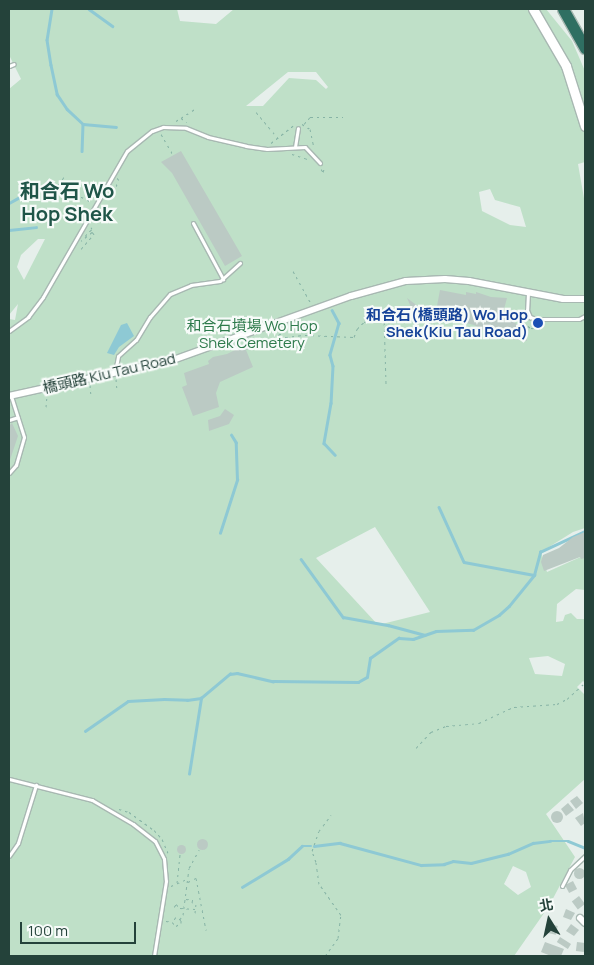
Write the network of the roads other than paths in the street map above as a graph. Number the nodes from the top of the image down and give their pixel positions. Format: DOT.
graph roads {
  1 [pos="533,9"];
  2 [pos="563,9"];
  3 [pos="585,48"];
  4 [pos="14,64"];
  5 [pos="9,66"];
  6 [pos="585,126"];
  7 [pos="298,128"];
  8 [pos="295,147"];
  9 [pos="322,163"];
  10 [pos="192,223"];
  11 [pos="240,263"];
  12 [pos="223,279"];
  13 [pos="528,292"];
  14 [pos="585,300"];
  15 [pos="585,316"];
  16 [pos="9,331"];
  17 [pos="116,375"];
  18 [pos="10,396"];
  19 [pos="18,417"];
  20 [pos="9,420"];
  21 [pos="9,473"];
  22 [pos="9,779"];
  23 [pos="36,785"];
  24 [pos="9,856"];
  25 [pos="585,856"];
  26 [pos="562,886"];
  27 [pos="154,956"];
  1 -- 6 [label="main road"];
  2 -- 3 [label="highway"];
  4 -- 5 [label="lane"];
  7 -- 8 [label="lane"];
  8 -- 9 [label="lane"];
  8 -- 16 [label="lane"];
  10 -- 12 [label="lane"];
  11 -- 12 [label="lane"];
  12 -- 17 [label="lane"];
  13 -- 14 [label="street, 橋頭路 Kiu Tau Road"];
  13 -- 15 [label="lane"];
  13 -- 17 [label="street, 橋頭路 Kiu Tau Road"];
  17 -- 18 [label="street, 橋頭路 Kiu Tau Road"];
  18 -- 19 [label="lane"];
  19 -- 20 [label="lane"];
  19 -- 21 [label="lane"];
  22 -- 23 [label="lane"];
  23 -- 24 [label="lane"];
  23 -- 27 [label="lane"];
  25 -- 26 [label="lane"];
}
